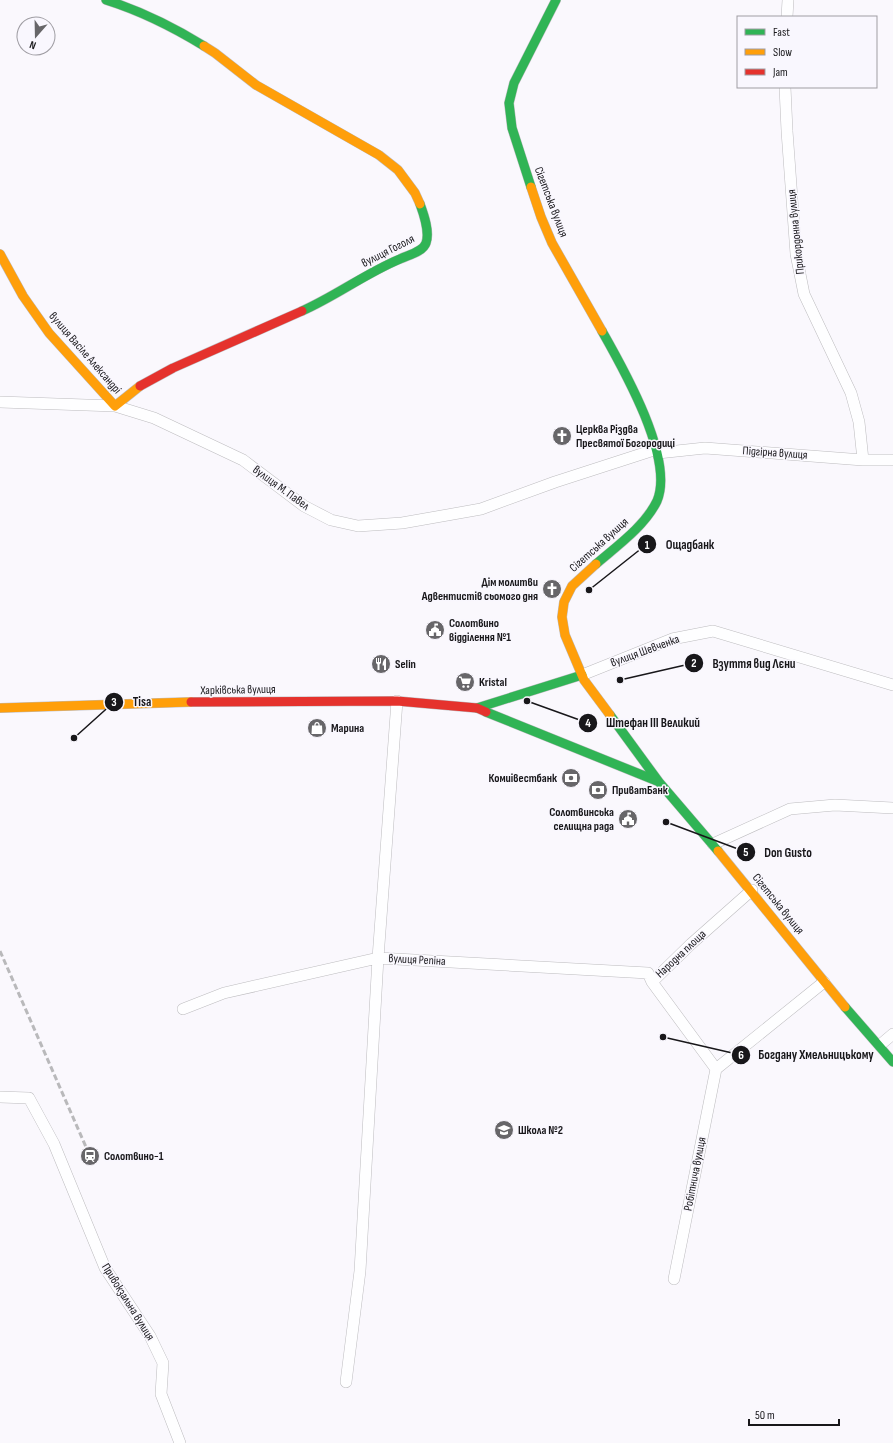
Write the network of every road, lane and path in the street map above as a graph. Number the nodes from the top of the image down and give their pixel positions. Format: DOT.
graph roads {
  1 [pos="106,0"];
  2 [pos="556,0"];
  3 [pos="788,0"];
  4 [pos="786,16"];
  5 [pos="785,88"];
  6 [pos="0,254"];
  7 [pos="0,402"];
  8 [pos="115,406"];
  9 [pos="658,451"];
  10 [pos="863,460"];
  11 [pos="893,460"];
  12 [pos="582,675"];
  13 [pos="893,685"];
  14 [pos="398,701"];
  15 [pos="0,708"];
  16 [pos="476,708"];
  17 [pos="659,782"];
  18 [pos="893,808"];
  19 [pos="713,844"];
  20 [pos="752,890"];
  21 [pos="378,958"];
  22 [pos="652,982"];
  23 [pos="824,982"];
  24 [pos="183,1009"];
  25 [pos="893,1034"];
  26 [pos="880,1045"];
  27 [pos="893,1062"];
  28 [pos="716,1069"];
  29 [pos="0,1097"];
  30 [pos="674,1279"];
  31 [pos="346,1382"];
  32 [pos="180,1443"];
  1 -- 8 [label="street, вулиця Гоголя"];
  2 -- 9 [label="street, Сігетська вулиця"];
  3 -- 4 [label="street"];
  5 -- 10 [label="street, Прикордонна вулиця"];
  6 -- 8 [label="street, вулиця Васіле Александрі"];
  7 -- 8 [label="street, вулиця М. Павел"];
  8 -- 9 [label="street, вулиця М. Павел"];
  9 -- 10 [label="street, Підгірна вулиця"];
  9 -- 12 [label="street, Сігетська вулиця"];
  10 -- 11 [label="street, Підгірна вулиця"];
  12 -- 13 [label="street, вулиця Шевченка"];
  12 -- 16 [label="street, Харківська вулиця"];
  12 -- 17 [label="street, Сігетська вулиця"];
  14 -- 15 [label="street, Харківська вулиця"];
  14 -- 16 [label="street, Харківська вулиця"];
  14 -- 21 [label="street"];
  16 -- 17 [label="street, Харківська вулиця"];
  17 -- 19 [label="street, Сігетська вулиця"];
  18 -- 19 [label="street"];
  19 -- 20 [label="street, Сігетська вулиця"];
  20 -- 22 [label="street, Народна площа"];
  20 -- 23 [label="street, Сігетська вулиця"];
  21 -- 22 [label="street, вулиця Репіна"];
  21 -- 24 [label="street, вулиця Репіна"];
  21 -- 31 [label="street"];
  22 -- 28 [label="street, Народна площа"];
  23 -- 26 [label="street, Сігетська вулиця"];
  23 -- 28 [label="street"];
  25 -- 26 [label="street"];
  26 -- 27 [label="street, Сігетська вулиця"];
  28 -- 30 [label="street, Робітнича вулиця"];
  29 -- 32 [label="street, Привокзальна вулиця"];
}
